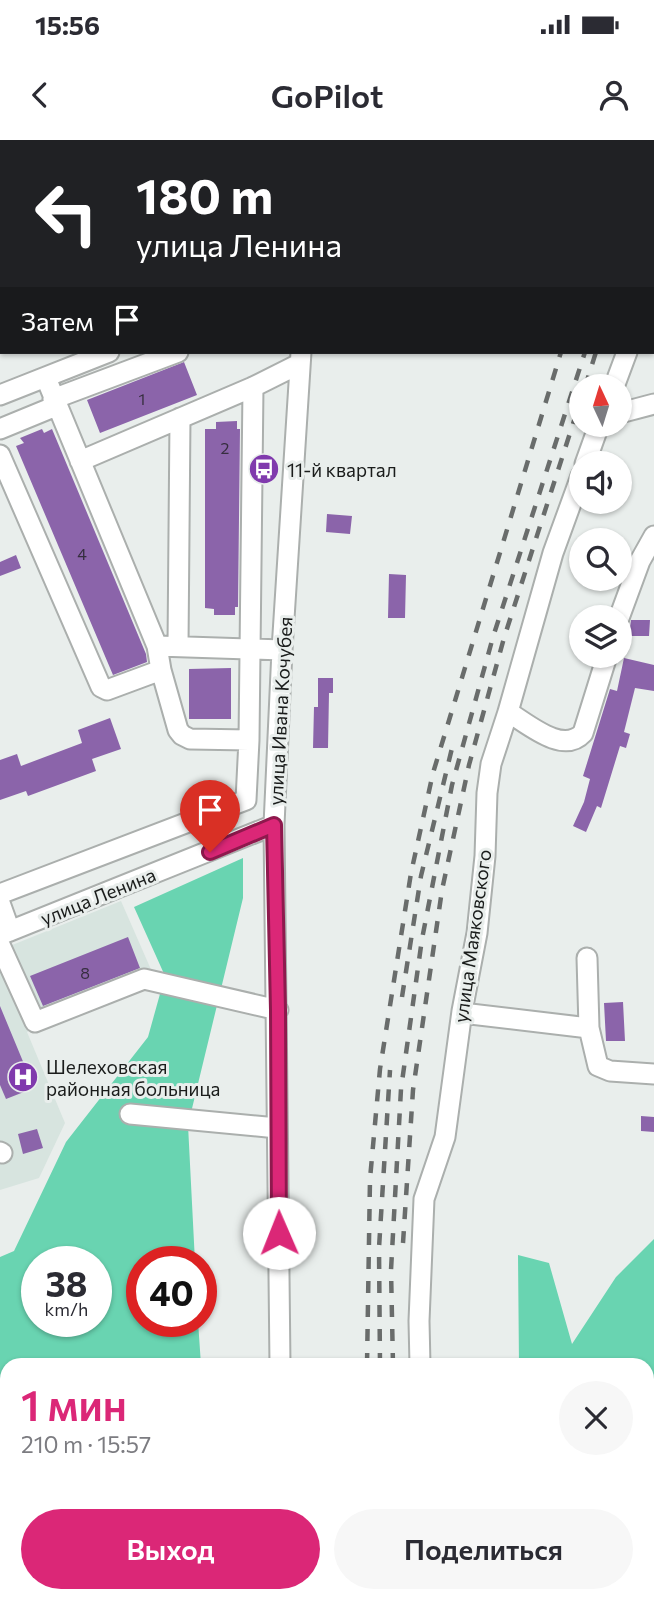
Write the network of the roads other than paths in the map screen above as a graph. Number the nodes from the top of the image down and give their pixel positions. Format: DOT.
graph roads {
  1 [pos="104,354"];
  2 [pos="173,354"];
  3 [pos="625,354"];
  4 [pos="300,358"];
  5 [pos="618,374"];
  6 [pos="46,378"];
  7 [pos="253,387"];
  8 [pos="0,395"];
  9 [pos="55,402"];
  10 [pos="654,404"];
  11 [pos="632,410"];
  12 [pos="180,418"];
  13 [pos="0,429"];
  14 [pos="0,455"];
  15 [pos="79,461"];
  16 [pos="569,509"];
  17 [pos="654,536"];
  18 [pos="624,605"];
  19 [pos="157,646"];
  20 [pos="177,646"];
  21 [pos="249,650"];
  22 [pos="282,650"];
  23 [pos="603,668"];
  24 [pos="161,670"];
  25 [pos="508,712"];
  26 [pos="248,740"];
  27 [pos="274,825"];
  28 [pos="0,894"];
  29 [pos="0,903"];
  30 [pos="3,937"];
  31 [pos="587,958"];
  32 [pos="278,1010"];
  33 [pos="462,1013"];
  34 [pos="589,1028"];
  35 [pos="654,1074"];
  36 [pos="130,1114"];
  37 [pos="277,1128"];
  38 [pos="280,1358"];
  39 [pos="420,1358"];
  1 -- 6 [label="street"];
  2 -- 9 [label="street"];
  3 -- 5 [label="street"];
  4 -- 7 [label="street"];
  4 -- 22 [label="street, улица Ивана Кочубея"];
  6 -- 8 [label="street"];
  6 -- 9 [label="street"];
  7 -- 12 [label="street"];
  7 -- 21 [label="street"];
  9 -- 13 [label="street"];
  9 -- 15 [label="street"];
  10 -- 11 [label="street"];
  12 -- 15 [label="street"];
  12 -- 20 [label="street"];
  14 -- 24 [label="street"];
  15 -- 19 [label="street"];
  16 -- 25 [label="street, улица Маяковского"];
  17 -- 18 [label="street"];
  19 -- 20 [label="street"];
  19 -- 24 [label="street"];
  20 -- 21 [label="street"];
  21 -- 22 [label="street"];
  21 -- 26 [label="street"];
  22 -- 27 [label="street, улица Ивана Кочубея"];
  23 -- 25 [label="street"];
  24 -- 26 [label="street"];
  25 -- 33 [label="street, улица Маяковского"];
  26 -- 28 [label="street"];
  27 -- 30 [label="street, улица Ленина"];
  27 -- 32 [label="street, улица Ивана Кочубея"];
  29 -- 30 [label="street"];
  30 -- 32 [label="street"];
  31 -- 34 [label="street"];
  32 -- 37 [label="street, улица Ивана Кочубея"];
  33 -- 34 [label="street"];
  33 -- 39 [label="street, улица Маяковского"];
  34 -- 35 [label="street"];
  36 -- 37 [label="street"];
  37 -- 38 [label="street, улица Ивана Кочубея"];
}
